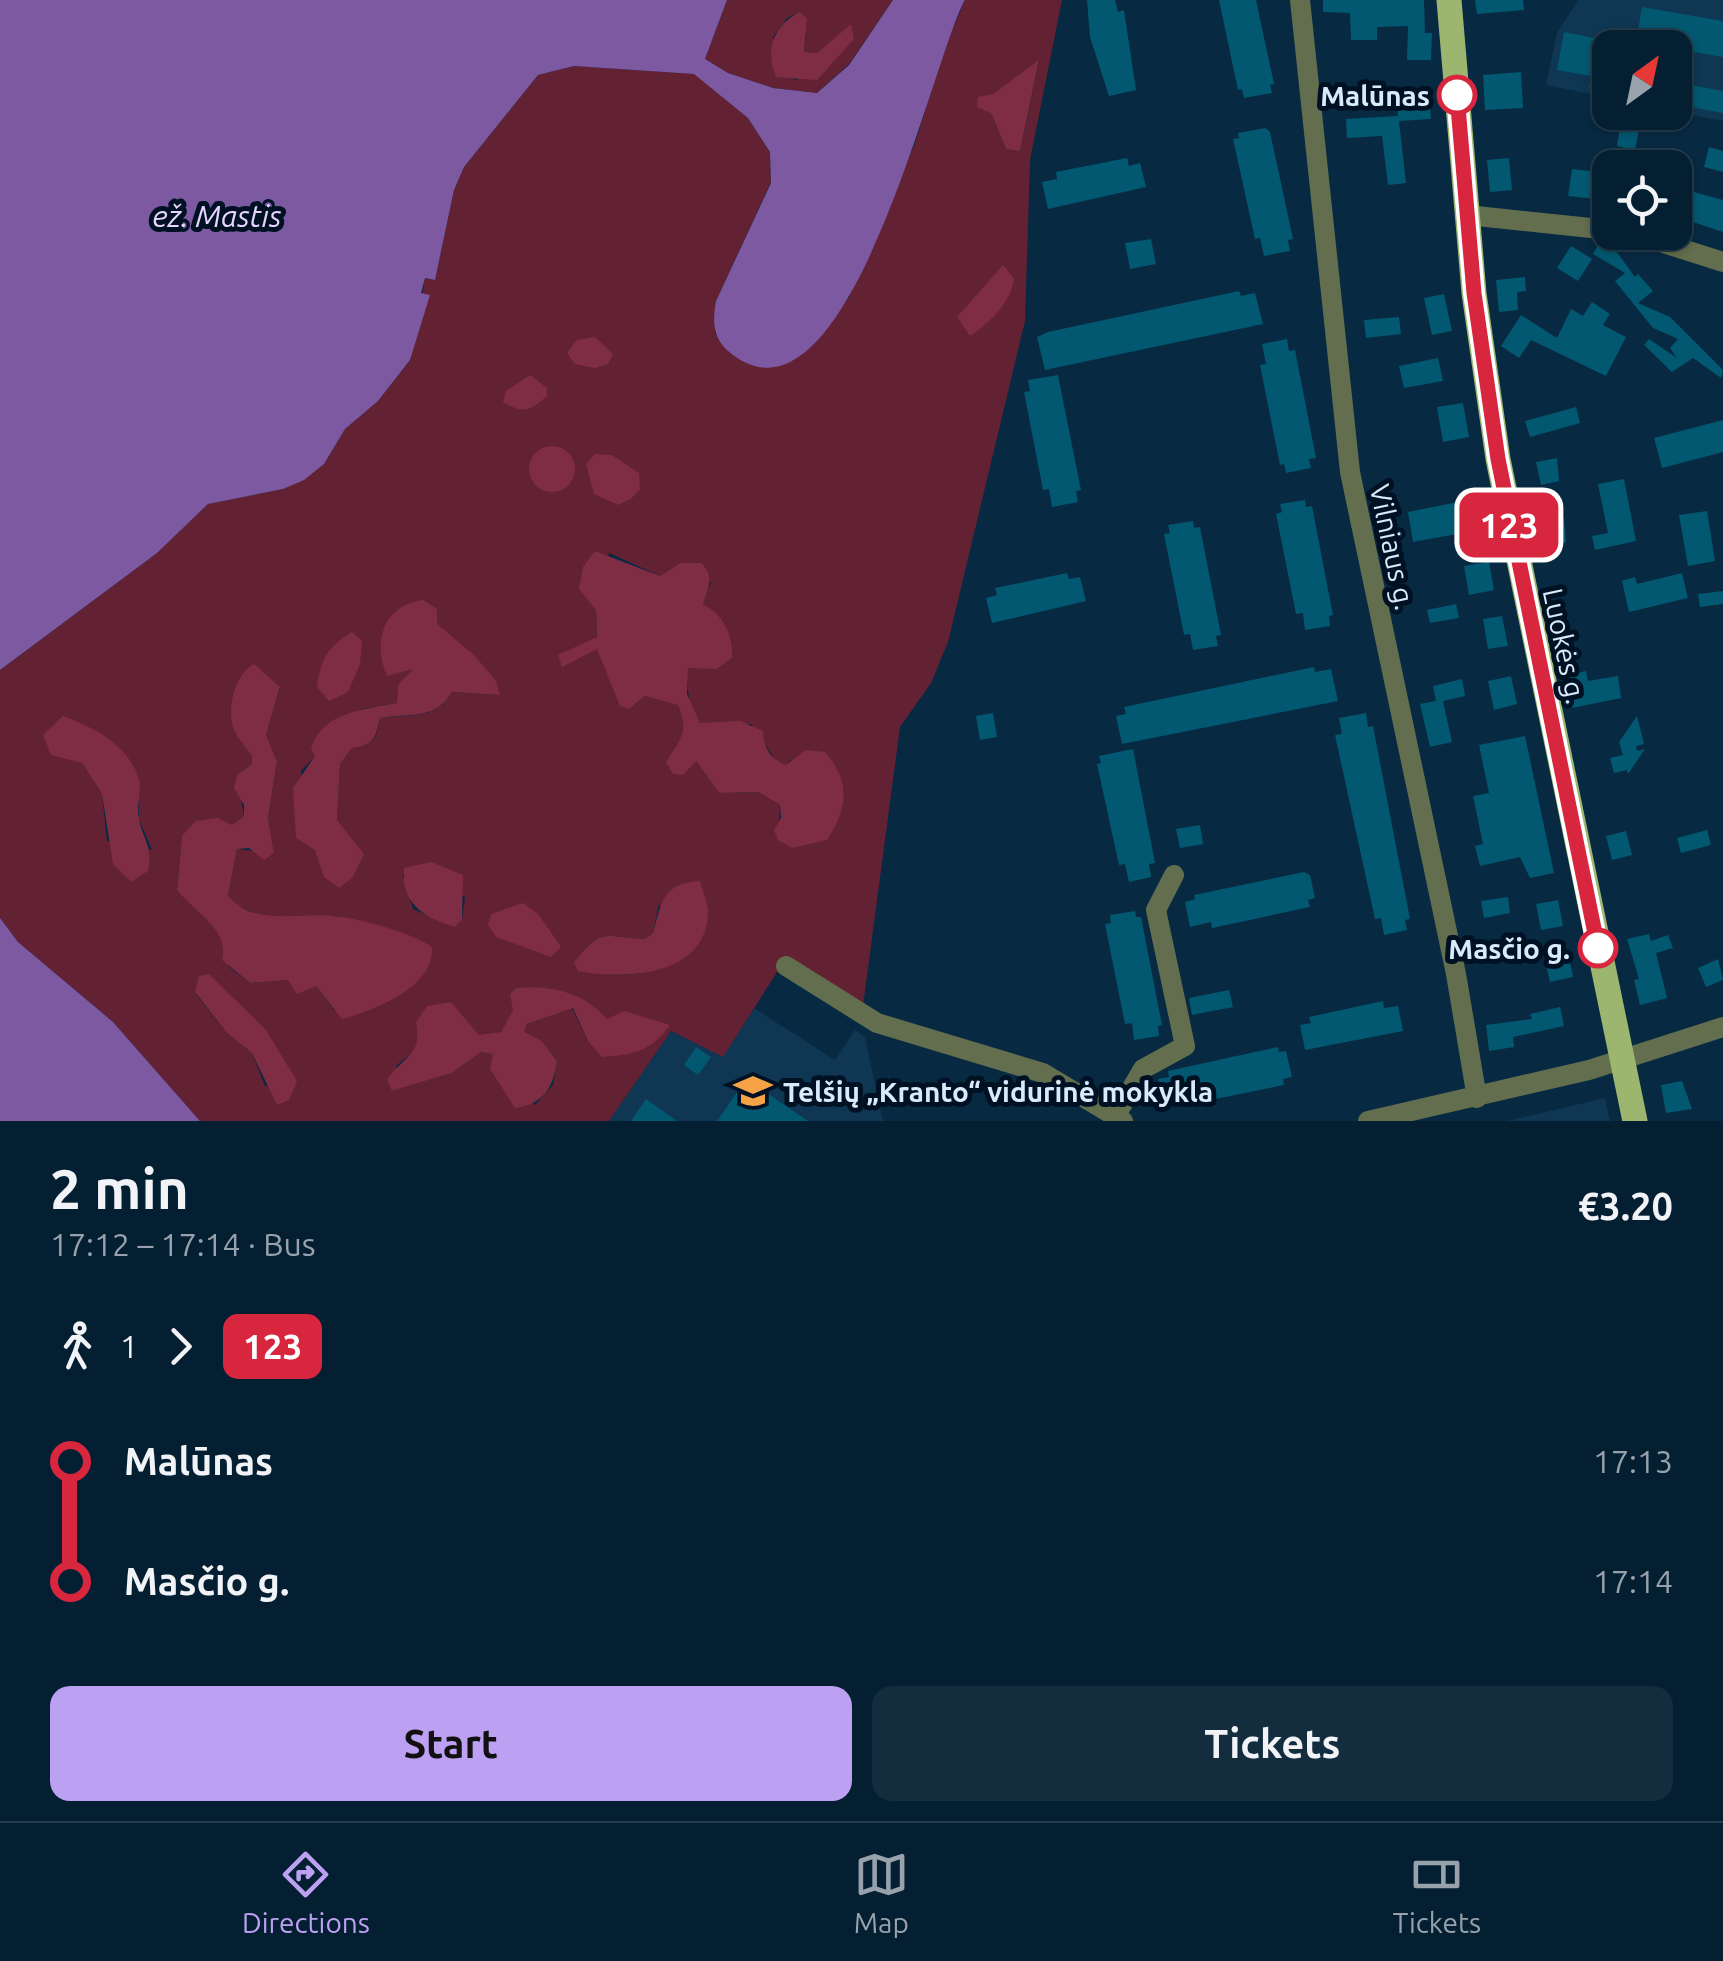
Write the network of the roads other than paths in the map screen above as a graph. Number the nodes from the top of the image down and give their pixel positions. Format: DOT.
graph roads {
  1 [pos="1300,0"];
  2 [pos="1449,0"];
  3 [pos="1467,215"];
  4 [pos="1592,228"];
  5 [pos="1685,250"];
  6 [pos="1723,262"];
  7 [pos="1174,876"];
  8 [pos="786,966"];
  9 [pos="1723,1027"];
  10 [pos="1622,1061"];
  11 [pos="1477,1098"];
  12 [pos="1119,1118"];
  13 [pos="1368,1121"];
  14 [pos="1635,1121"];
  1 -- 11 [label="street, Vilniaus g."];
  2 -- 3 [label="main road, Luokės g."];
  3 -- 4 [label="street"];
  3 -- 10 [label="main road, Luokės g."];
  5 -- 6 [label="street"];
  7 -- 12 [label="street"];
  8 -- 12 [label="street"];
  9 -- 10 [label="street"];
  10 -- 11 [label="street"];
  10 -- 14 [label="main road, Luokės g."];
  11 -- 13 [label="street"];
}
